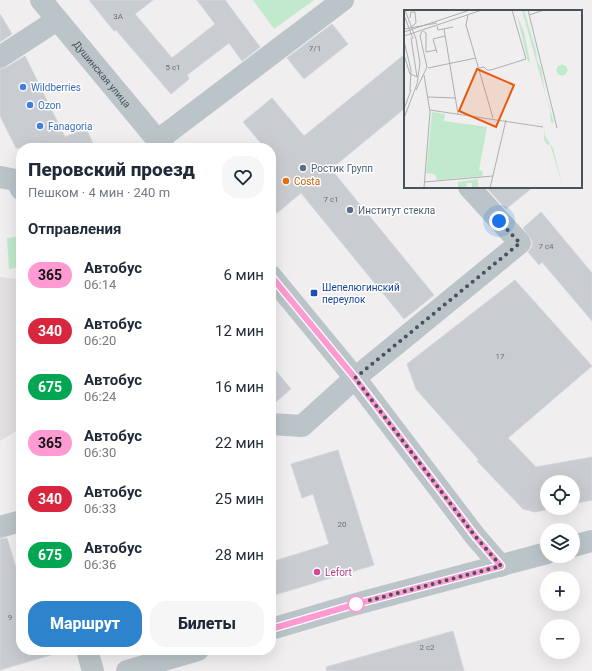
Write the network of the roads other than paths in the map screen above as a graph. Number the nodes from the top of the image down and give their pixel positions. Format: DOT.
graph roads {
  1 [pos="41,0"];
  2 [pos="343,0"];
  3 [pos="57,20"];
  4 [pos="0,56"];
  5 [pos="160,143"];
  6 [pos="162,143"];
  7 [pos="0,177"];
  8 [pos="16,181"];
  9 [pos="470,188"];
  10 [pos="276,282"];
  11 [pos="355,378"];
  12 [pos="276,424"];
  13 [pos="16,522"];
  14 [pos="0,527"];
  15 [pos="592,542"];
  16 [pos="580,545"];
  17 [pos="540,555"];
  18 [pos="501,566"];
  19 [pos="276,628"];
  20 [pos="88,655"];
  21 [pos="181,655"];
  22 [pos="93,671"];
  23 [pos="127,671"];
  1 -- 3 [label="street, Душинская улица"];
  2 -- 6 [label="street"];
  3 -- 4 [label="street"];
  3 -- 5 [label="street, Душинская улица"];
  7 -- 8 [label="street"];
  9 -- 11 [label="street"];
  10 -- 11 [label="street"];
  11 -- 12 [label="street"];
  11 -- 18 [label="street"];
  13 -- 14 [label="street"];
  15 -- 16 [label="street"];
  17 -- 18 [label="street"];
  18 -- 19 [label="street"];
  20 -- 22 [label="street"];
  21 -- 23 [label="street"];
}
